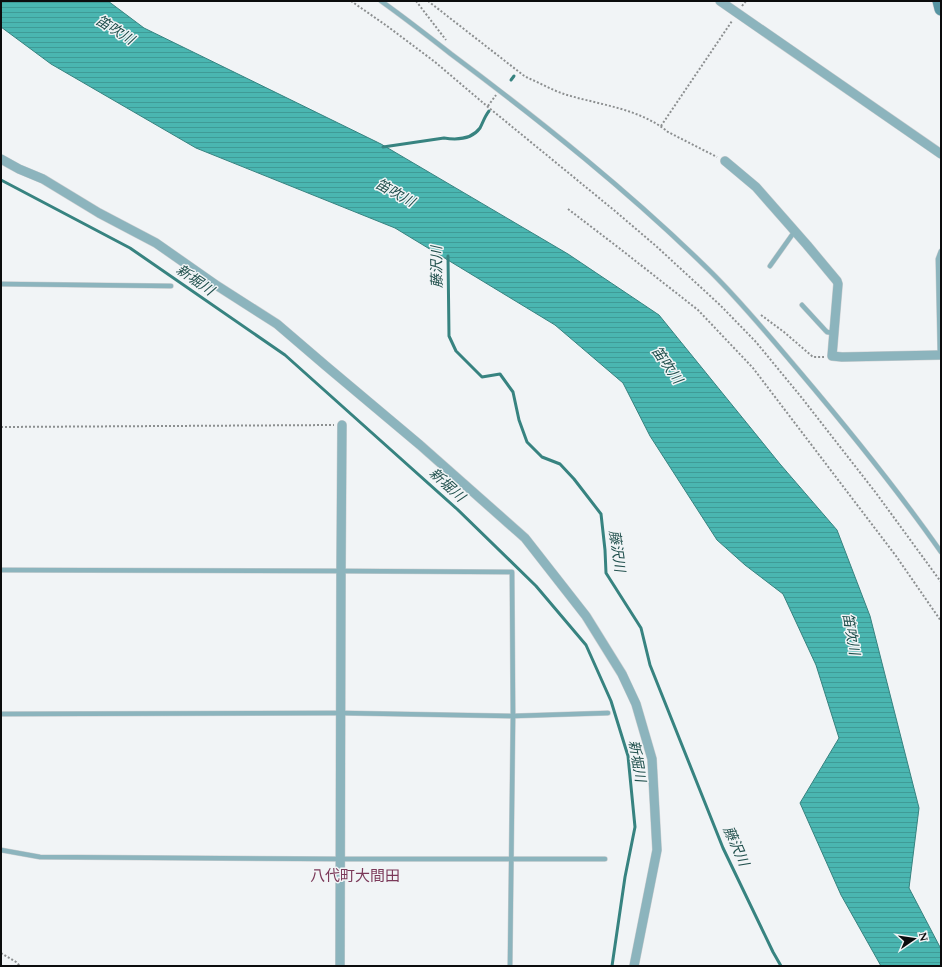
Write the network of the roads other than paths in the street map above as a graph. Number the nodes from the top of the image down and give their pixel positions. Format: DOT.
graph roads {
  1 [pos="381,1"];
  2 [pos="720,1"];
  3 [pos="939,1"];
  4 [pos="941,9"];
  5 [pos="941,154"];
  6 [pos="1,159"];
  7 [pos="725,161"];
  8 [pos="795,232"];
  9 [pos="941,251"];
  10 [pos="770,266"];
  11 [pos="1,284"];
  12 [pos="171,286"];
  13 [pos="802,305"];
  14 [pos="833,333"];
  15 [pos="940,355"];
  16 [pos="342,425"];
  17 [pos="941,552"];
  18 [pos="1,570"];
  19 [pos="341,571"];
  20 [pos="608,713"];
  21 [pos="1,714"];
  22 [pos="341,714"];
  23 [pos="513,716"];
  24 [pos="1,850"];
  25 [pos="511,859"];
  26 [pos="605,859"];
  27 [pos="340,860"];
  28 [pos="340,966"];
  29 [pos="510,966"];
  30 [pos="634,966"];
  1 -- 17 [label="lane"];
  2 -- 5 [label="street"];
  3 -- 4 [label="main road"];
  6 -- 30 [label="street"];
  7 -- 8 [label="street"];
  8 -- 10 [label="lane"];
  8 -- 14 [label="street"];
  9 -- 15 [label="lane"];
  11 -- 12 [label="lane"];
  13 -- 14 [label="lane"];
  14 -- 15 [label="street"];
  16 -- 19 [label="street"];
  18 -- 19 [label="lane"];
  19 -- 22 [label="street"];
  19 -- 23 [label="lane"];
  20 -- 23 [label="lane"];
  21 -- 22 [label="lane"];
  22 -- 23 [label="lane"];
  22 -- 27 [label="street"];
  23 -- 25 [label="lane"];
  24 -- 27 [label="lane"];
  25 -- 26 [label="lane"];
  25 -- 27 [label="lane"];
  25 -- 29 [label="lane"];
  27 -- 28 [label="street"];
}
